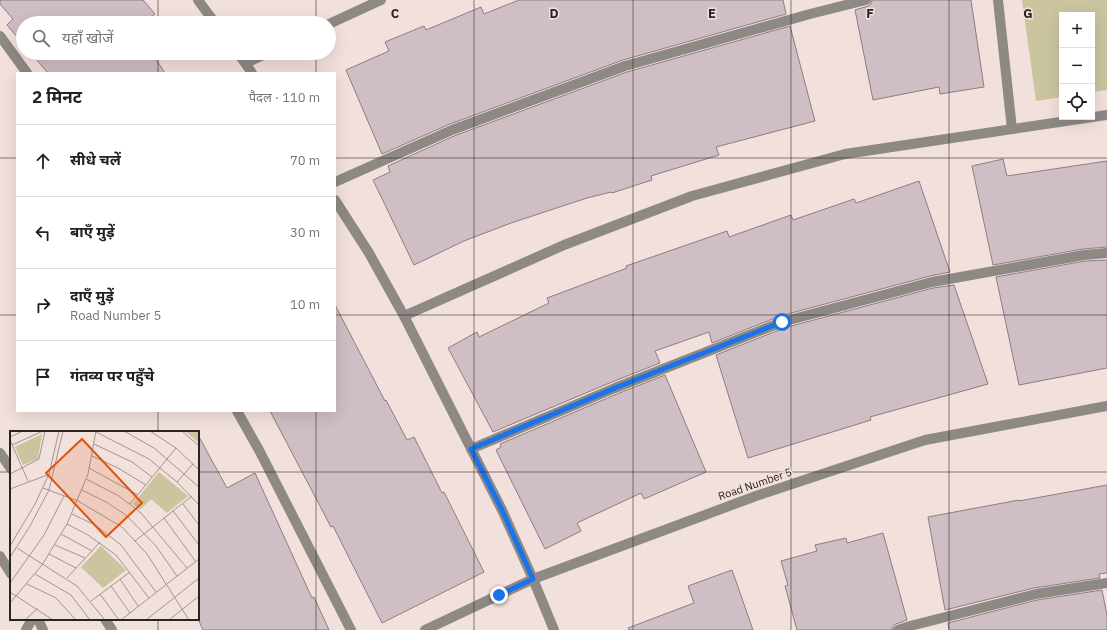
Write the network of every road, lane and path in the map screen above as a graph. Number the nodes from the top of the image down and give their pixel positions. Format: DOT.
graph roads {
  1 [pos="198,0"];
  2 [pos="381,0"];
  3 [pos="866,0"];
  4 [pos="998,0"];
  5 [pos="210,16"];
  6 [pos="336,21"];
  7 [pos="0,36"];
  8 [pos="16,58"];
  9 [pos="18,60"];
  10 [pos="244,60"];
  11 [pos="253,60"];
  12 [pos="246,63"];
  13 [pos="26,72"];
  14 [pos="251,72"];
  15 [pos="1107,115"];
  16 [pos="1012,129"];
  17 [pos="336,182"];
  18 [pos="336,202"];
  19 [pos="1107,253"];
  20 [pos="404,316"];
  21 [pos="1107,406"];
  22 [pos="238,412"];
  23 [pos="471,449"];
  24 [pos="0,453"];
  25 [pos="10,468"];
  26 [pos="0,556"];
  27 [pos="10,572"];
  28 [pos="533,579"];
  29 [pos="1107,583"];
  30 [pos="31,620"];
  31 [pos="38,620"];
  32 [pos="106,620"];
  33 [pos="26,630"];
  34 [pos="43,630"];
  35 [pos="112,630"];
  36 [pos="352,630"];
  37 [pos="425,630"];
  38 [pos="554,630"];
  39 [pos="898,630"];
  1 -- 5 [label="street"];
  2 -- 6 [label="street"];
  3 -- 17 [label="street"];
  4 -- 16 [label="street"];
  7 -- 8 [label="street"];
  9 -- 13 [label="street"];
  10 -- 12 [label="street"];
  11 -- 12 [label="street"];
  12 -- 14 [label="street"];
  15 -- 16 [label="street"];
  16 -- 20 [label="street"];
  18 -- 20 [label="street"];
  19 -- 23 [label="street"];
  20 -- 23 [label="street"];
  21 -- 28 [label="street, Road Number 5"];
  22 -- 36 [label="street"];
  23 -- 28 [label="street"];
  24 -- 25 [label="street"];
  26 -- 27 [label="street"];
  28 -- 37 [label="street, Road Number 5"];
  28 -- 38 [label="street"];
  29 -- 39 [label="street"];
  30 -- 33 [label="street"];
  31 -- 34 [label="street"];
  32 -- 35 [label="street"];
}
